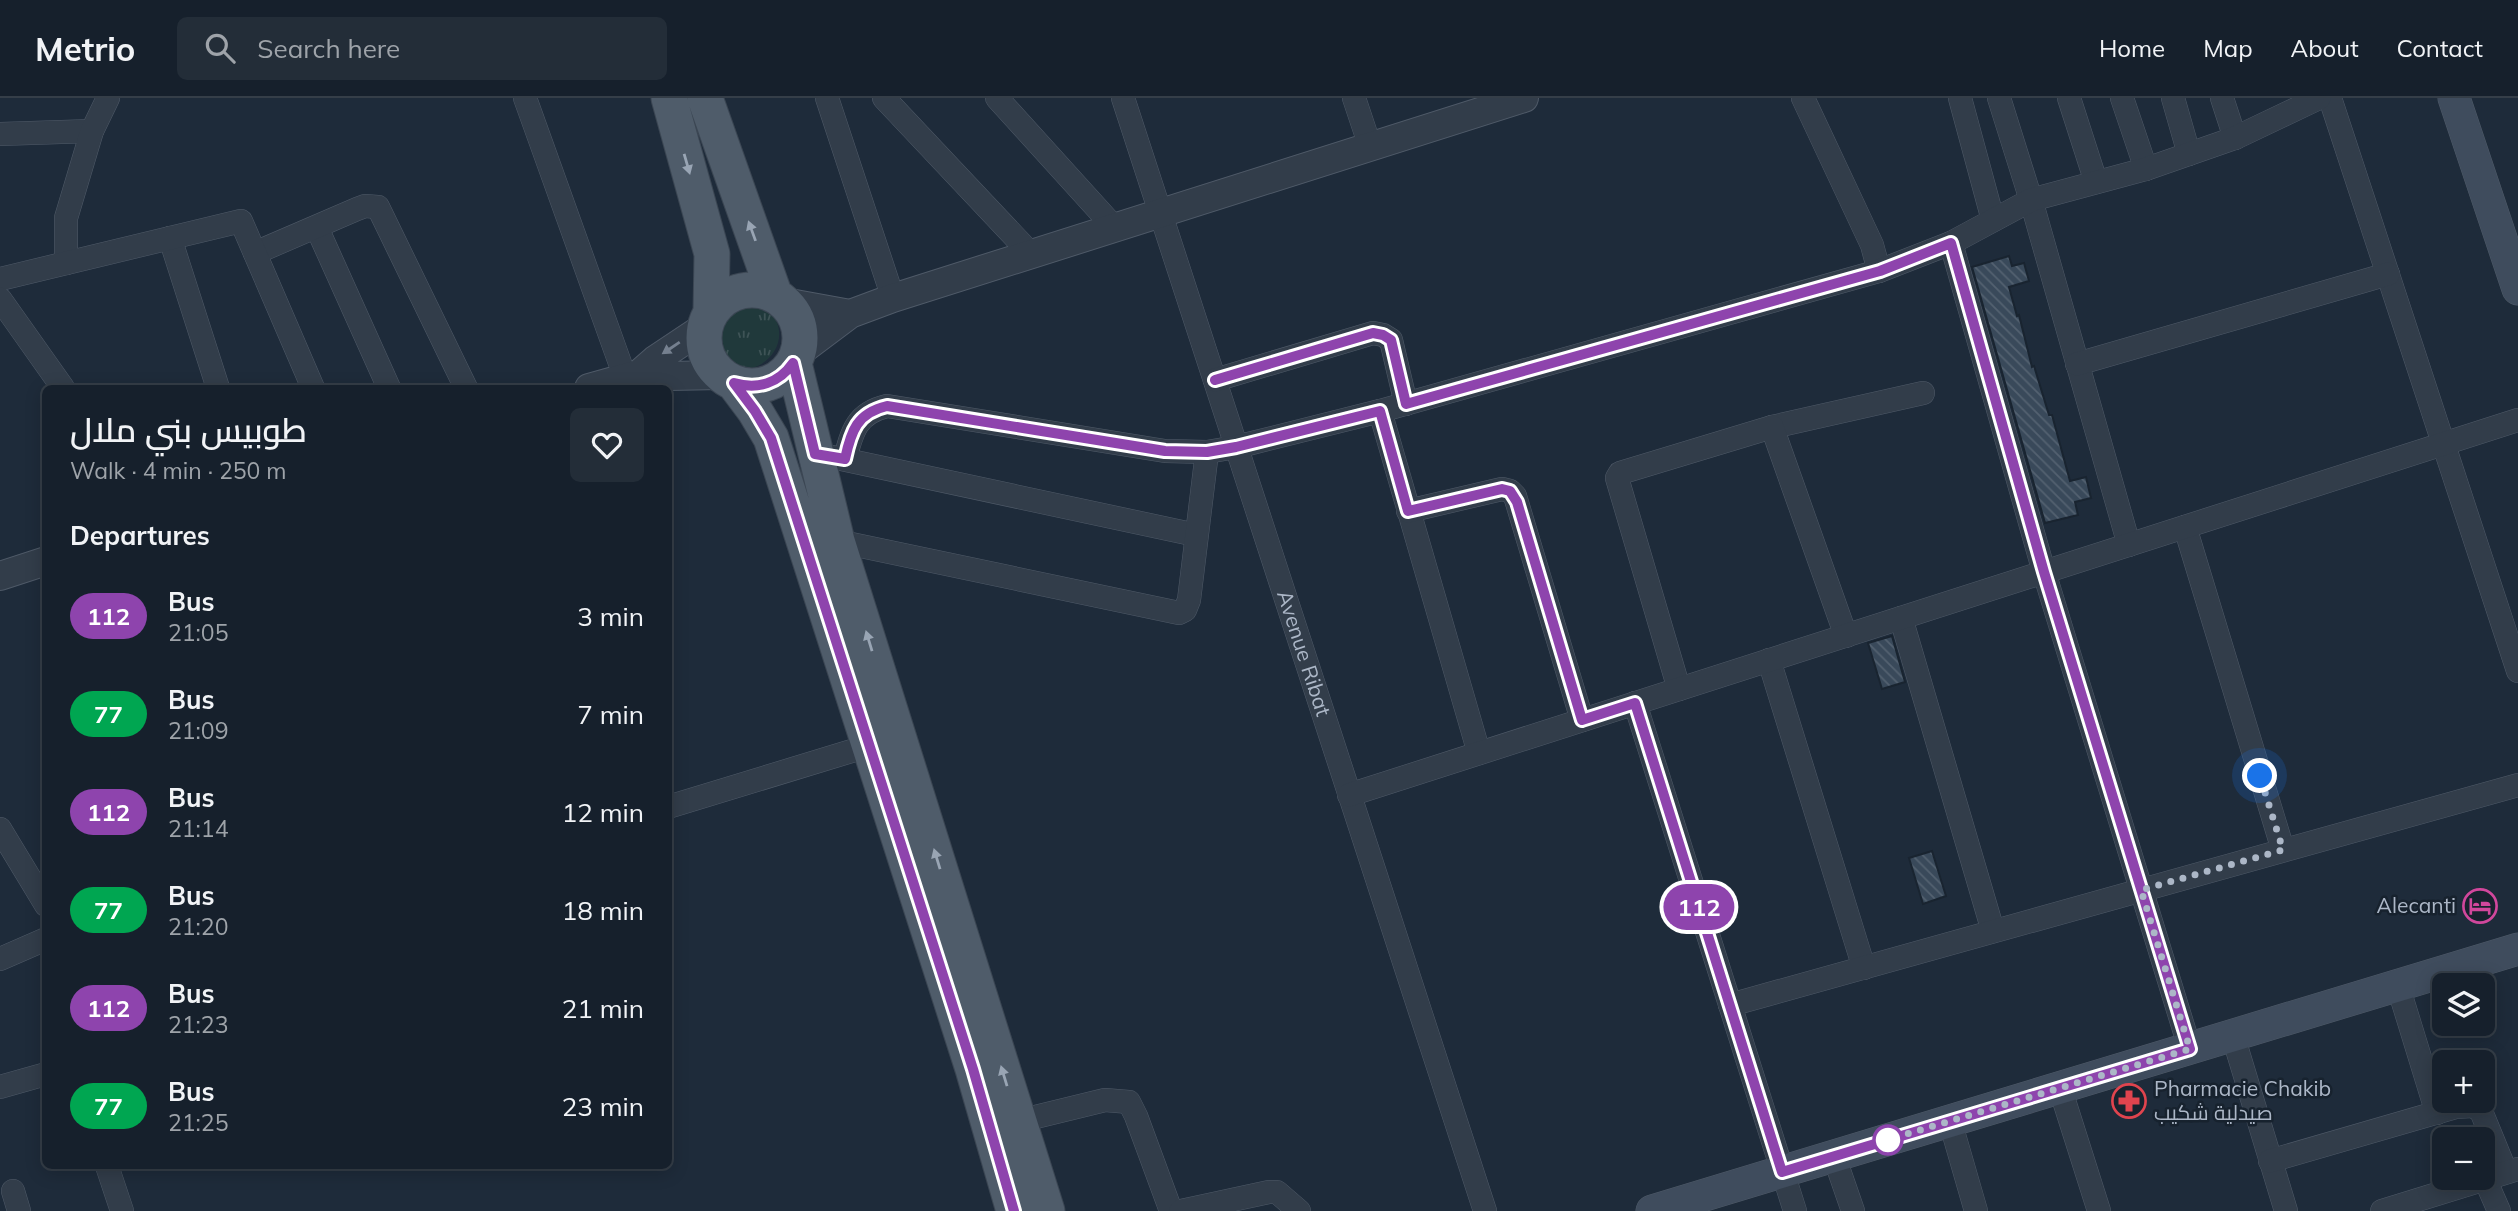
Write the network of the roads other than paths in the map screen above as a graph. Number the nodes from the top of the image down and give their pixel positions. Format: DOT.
graph roads {
  1 [pos="108,98"];
  2 [pos="525,98"];
  3 [pos="669,98"];
  4 [pos="705,98"];
  5 [pos="827,98"];
  6 [pos="884,98"];
  7 [pos="997,98"];
  8 [pos="1123,98"];
  9 [pos="1354,98"];
  10 [pos="1524,98"];
  11 [pos="1803,98"];
  12 [pos="1960,98"];
  13 [pos="1999,98"];
  14 [pos="2070,98"];
  15 [pos="2122,98"];
  16 [pos="2173,98"];
  17 [pos="2222,98"];
  18 [pos="2319,98"];
  19 [pos="2330,98"];
  20 [pos="2454,98"];
  21 [pos="2274,108"];
  22 [pos="92,131"];
  23 [pos="0,134"];
  24 [pos="2235,138"];
  25 [pos="1370,146"];
  26 [pos="2189,154"];
  27 [pos="2146,169"];
  28 [pos="2096,182"];
  29 [pos="2031,200"];
  30 [pos="1160,213"];
  31 [pos="1993,220"];
  32 [pos="1114,227"];
  33 [pos="317,228"];
  34 [pos="170,238"];
  35 [pos="1951,243"];
  36 [pos="255,253"];
  37 [pos="1030,253"];
  38 [pos="66,263"];
  39 [pos="1880,271"];
  40 [pos="2388,274"];
  41 [pos="0,279"];
  42 [pos="2518,289"];
  43 [pos="893,298"];
  44 [pos="0,299"];
  45 [pos="780,299"];
  46 [pos="850,314"];
  47 [pos="708,319"];
  48 [pos="796,358"];
  49 [pos="2077,364"];
  50 [pos="632,375"];
  51 [pos="728,379"];
  52 [pos="1215,380"];
  53 [pos="61,385"];
  54 [pos="217,385"];
  55 [pos="312,385"];
  56 [pos="388,385"];
  57 [pos="465,385"];
  58 [pos="599,385"];
  59 [pos="1923,393"];
  60 [pos="1406,404"];
  61 [pos="1380,411"];
  62 [pos="2518,420"];
  63 [pos="1772,427"];
  64 [pos="2444,443"];
  65 [pos="1236,447"];
  66 [pos="1207,452"];
  67 [pos="830,457"];
  68 [pos="1408,511"];
  69 [pos="2185,527"];
  70 [pos="1196,535"];
  71 [pos="837,541"];
  72 [pos="2129,545"];
  73 [pos="42,562"];
  74 [pos="2044,572"];
  75 [pos="0,576"];
  76 [pos="1901,618"];
  77 [pos="1846,636"];
  78 [pos="1769,660"];
  79 [pos="2518,671"];
  80 [pos="1679,689"];
  81 [pos="1635,703"];
  82 [pos="1582,720"];
  83 [pos="868,746"];
  84 [pos="1479,753"];
  85 [pos="2518,785"];
  86 [pos="1349,795"];
  87 [pos="672,806"];
  88 [pos="0,829"];
  89 [pos="2283,850"];
  90 [pos="2141,890"];
  91 [pos="42,898"];
  92 [pos="1993,932"];
  93 [pos="42,941"];
  94 [pos="2518,950"];
  95 [pos="0,959"];
  96 [pos="1864,968"];
  97 [pos="2398,986"];
  98 [pos="1730,1005"];
  99 [pos="2233,1036"];
  100 [pos="2190,1049"];
  101 [pos="42,1075"];
  102 [pos="0,1087"];
  103 [pos="2060,1088"];
  104 [pos="2432,1097"];
  105 [pos="2437,1113"];
  106 [pos="2482,1113"];
  107 [pos="1019,1121"];
  108 [pos="1950,1121"];
  109 [pos="1834,1156"];
  110 [pos="2270,1161"];
  111 [pos="108,1169"];
  112 [pos="1782,1172"];
  113 [pos="2503,1173"];
  114 [pos="122,1211"];
  115 [pos="1014,1211"];
  116 [pos="1046,1211"];
  117 [pos="1171,1211"];
  118 [pos="1181,1211"];
  119 [pos="1298,1211"];
  120 [pos="1485,1211"];
  121 [pos="1652,1211"];
  122 [pos="1795,1211"];
  123 [pos="1853,1211"];
  124 [pos="1976,1211"];
  125 [pos="2099,1211"];
  126 [pos="2286,1211"];
  127 [pos="2382,1211"];
  128 [pos="2499,1211"];
  1 -- 22 [label="street"];
  2 -- 50 [label="street"];
  3 -- 47 [label="main road, one-way"];
  45 -- 4 [label="main road, one-way"];
  5 -- 43 [label="street"];
  6 -- 37 [label="street"];
  7 -- 32 [label="street"];
  8 -- 30 [label="street, Avenue Ribat"];
  9 -- 25 [label="street"];
  10 -- 25 [label="street"];
  11 -- 39 [label="street"];
  12 -- 31 [label="street"];
  13 -- 29 [label="street"];
  14 -- 28 [label="street"];
  15 -- 27 [label="street"];
  16 -- 26 [label="street"];
  17 -- 24 [label="street"];
  18 -- 21 [label="street"];
  19 -- 40 [label="street"];
  20 -- 42 [label="main road"];
  21 -- 24 [label="street"];
  22 -- 23 [label="street"];
  22 -- 38 [label="street"];
  24 -- 26 [label="street"];
  25 -- 30 [label="street"];
  26 -- 27 [label="street"];
  27 -- 28 [label="street"];
  28 -- 29 [label="street"];
  29 -- 31 [label="street"];
  29 -- 49 [label="street"];
  30 -- 32 [label="street"];
  30 -- 52 [label="street, Avenue Ribat"];
  31 -- 35 [label="street"];
  32 -- 37 [label="street"];
  33 -- 36 [label="street"];
  33 -- 56 [label="street"];
  33 -- 57 [label="street"];
  34 -- 36 [label="street"];
  34 -- 38 [label="street"];
  34 -- 54 [label="street"];
  35 -- 39 [label="street"];
  35 -- 74 [label="street"];
  36 -- 55 [label="street"];
  37 -- 43 [label="street"];
  38 -- 41 [label="street"];
  39 -- 60 [label="street"];
  40 -- 49 [label="street"];
  40 -- 64 [label="street"];
  43 -- 46 [label="street"];
  44 -- 53 [label="street"];
  45 -- 46 [label="street"];
  45 -- 47 [label="main road"];
  45 -- 48 [label="main road"];
  46 -- 48 [label="street"];
  47 -- 50 [label="street, one-way"];
  47 -- 51 [label="main road"];
  48 -- 51 [label="main road"];
  48 -- 67 [label="main road"];
  49 -- 72 [label="street"];
  50 -- 51 [label="street"];
  50 -- 58 [label="street"];
  51 -- 83 [label="main road"];
  52 -- 60 [label="street"];
  52 -- 65 [label="street, Avenue Ribat"];
  59 -- 63 [label="street"];
  60 -- 61 [label="street"];
  61 -- 65 [label="street"];
  61 -- 68 [label="street"];
  62 -- 64 [label="street"];
  63 -- 77 [label="street"];
  63 -- 80 [label="street"];
  64 -- 69 [label="street"];
  64 -- 79 [label="street"];
  65 -- 66 [label="street"];
  65 -- 86 [label="street, Avenue Ribat"];
  66 -- 67 [label="street"];
  66 -- 70 [label="street"];
  67 -- 70 [label="street"];
  67 -- 71 [label="main road"];
  68 -- 82 [label="street"];
  68 -- 84 [label="street"];
  69 -- 72 [label="street"];
  69 -- 89 [label="street"];
  70 -- 71 [label="street"];
  107 -- 71 [label="main road, one-way"];
  72 -- 74 [label="street"];
  73 -- 75 [label="street"];
  74 -- 76 [label="street"];
  74 -- 90 [label="street"];
  76 -- 77 [label="street"];
  76 -- 92 [label="street"];
  77 -- 78 [label="street"];
  78 -- 80 [label="street"];
  78 -- 96 [label="street"];
  80 -- 81 [label="street"];
  81 -- 82 [label="street"];
  81 -- 98 [label="street"];
  82 -- 84 [label="street"];
  83 -- 87 [label="street"];
  83 -- 115 [label="main road"];
  84 -- 86 [label="street"];
  85 -- 89 [label="street"];
  86 -- 120 [label="street, Avenue Ribat"];
  88 -- 91 [label="street"];
  89 -- 90 [label="street"];
  90 -- 92 [label="street"];
  90 -- 100 [label="street"];
  92 -- 96 [label="street"];
  93 -- 95 [label="street"];
  94 -- 97 [label="main road"];
  96 -- 98 [label="street"];
  97 -- 99 [label="main road"];
  97 -- 104 [label="street"];
  98 -- 112 [label="street"];
  99 -- 100 [label="main road"];
  99 -- 110 [label="street"];
  100 -- 103 [label="main road"];
  101 -- 102 [label="street"];
  103 -- 108 [label="main road"];
  103 -- 125 [label="street"];
  105 -- 110 [label="street"];
  106 -- 113 [label="street"];
  107 -- 116 [label="main road"];
  107 -- 117 [label="street"];
  108 -- 109 [label="main road"];
  108 -- 124 [label="street"];
  109 -- 112 [label="main road"];
  109 -- 123 [label="street"];
  110 -- 126 [label="street"];
  111 -- 114 [label="street"];
  112 -- 121 [label="main road"];
  112 -- 122 [label="street"];
  113 -- 127 [label="street"];
  113 -- 128 [label="street"];
  118 -- 119 [label="street"];
}
